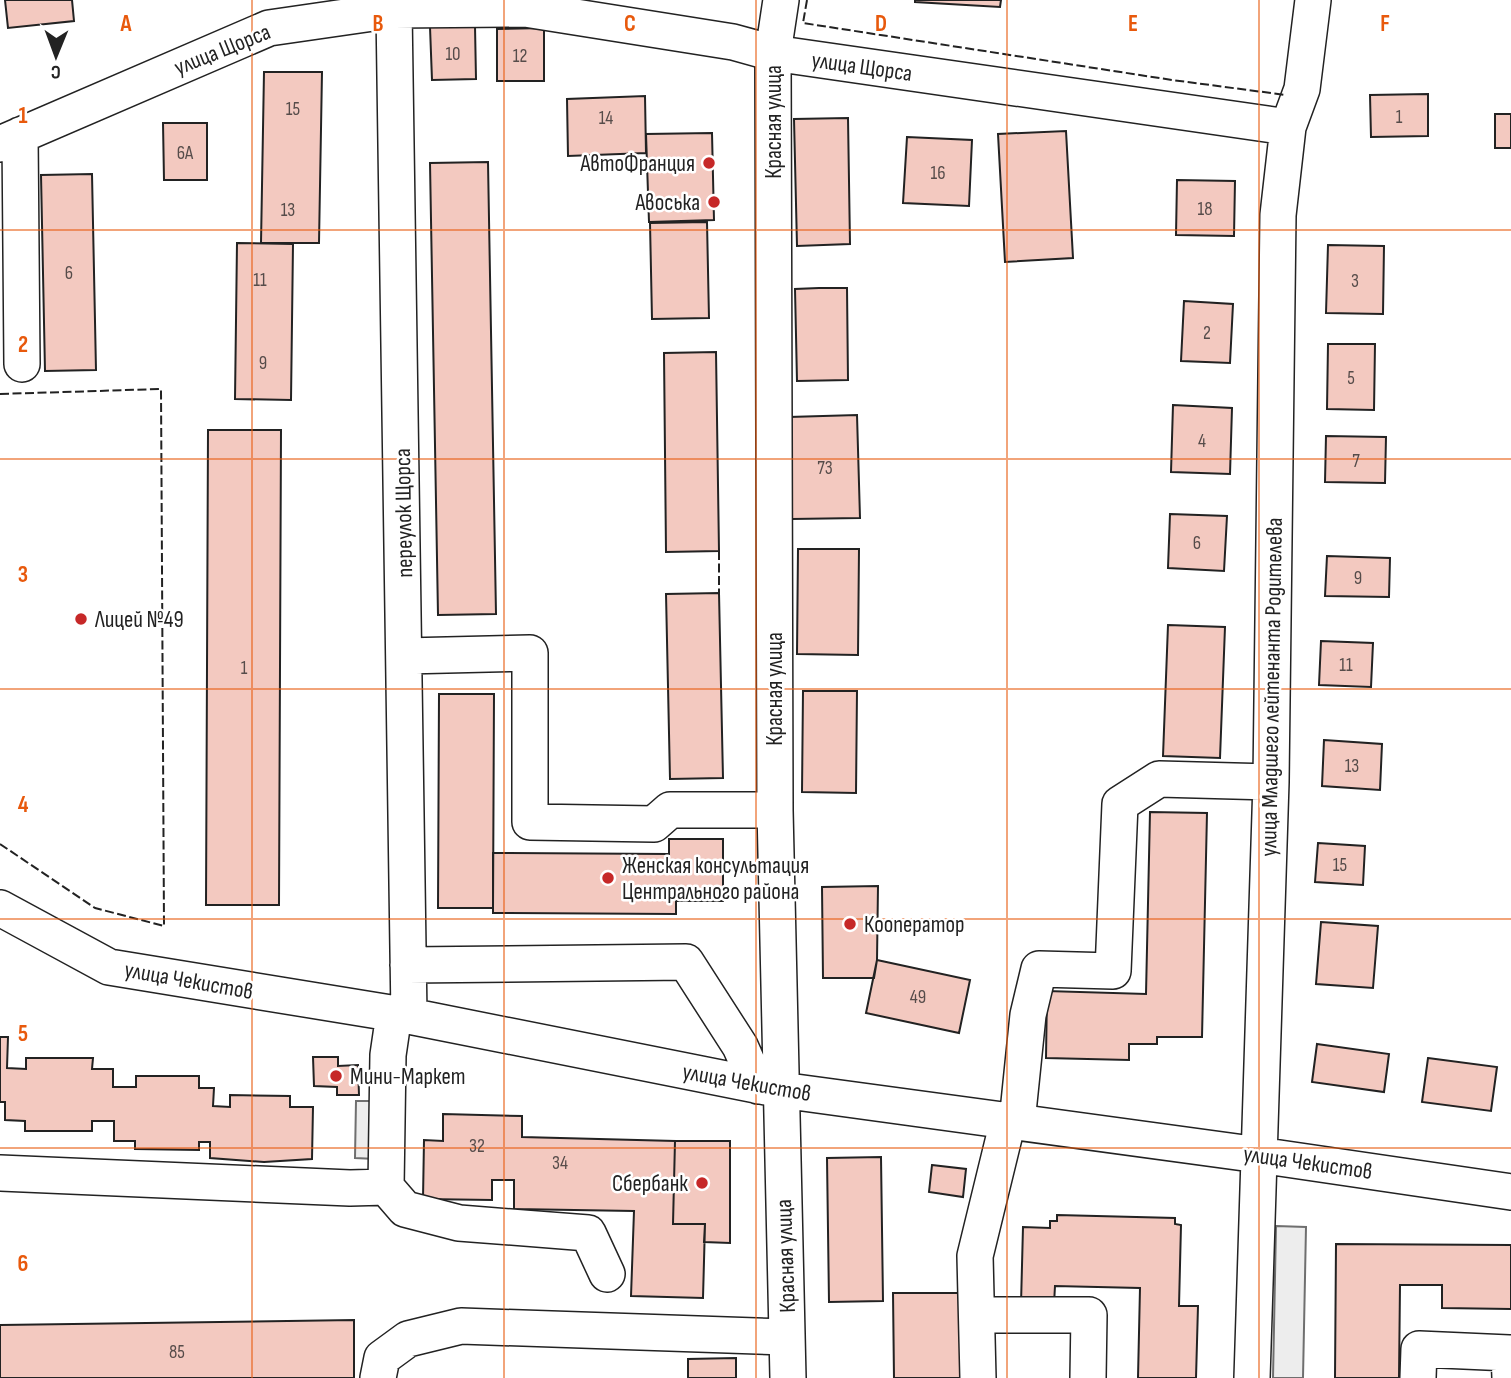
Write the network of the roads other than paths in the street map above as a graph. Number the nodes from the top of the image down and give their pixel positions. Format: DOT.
graph roads {
  1 [pos="781,0"];
  2 [pos="1313,0"];
  3 [pos="394,10"];
  4 [pos="773,53"];
  5 [pos="1288,127"];
  6 [pos="10,140"];
  7 [pos="22,364"];
  8 [pos="405,656"];
  9 [pos="1270,782"];
  10 [pos="775,810"];
  11 [pos="0,908"];
  12 [pos="408,965"];
  13 [pos="402,1015"];
  14 [pos="769,1088"];
  15 [pos="1013,1121"];
  16 [pos="1259,1155"];
  17 [pos="0,1173"];
  18 [pos="386,1186"];
  19 [pos="1511,1192"];
  20 [pos="607,1274"];
  21 [pos="977,1315"];
  22 [pos="787,1337"];
  23 [pos="378,1378"];
  24 [pos="788,1378"];
  25 [pos="978,1378"];
  26 [pos="1088,1378"];
  27 [pos="1252,1378"];
  28 [pos="1418,1378"];
  29 [pos="1510,1378"];
  1 -- 4 [label="street, Красная улица"];
  2 -- 5 [label="street, улица Младшего лейтенанта Родителева"];
  3 -- 4 [label="street, улица Щорса"];
  3 -- 6 [label="street, улица Щорса"];
  3 -- 8 [label="street, переулок Щорса"];
  4 -- 5 [label="street, улица Щорса"];
  4 -- 10 [label="street, Красная улица"];
  5 -- 9 [label="street, улица Младшего лейтенанта Родителева"];
  6 -- 7 [label="street"];
  8 -- 10 [label="street"];
  8 -- 12 [label="street, переулок Щорса"];
  9 -- 15 [label="street"];
  9 -- 16 [label="street, улица Младшего лейтенанта Родителева"];
  10 -- 14 [label="street, Красная улица"];
  11 -- 13 [label="street, улица Чекистов"];
  12 -- 13 [label="street, переулок Щорса"];
  12 -- 14 [label="street"];
  13 -- 14 [label="street, улица Чекистов"];
  13 -- 18 [label="street, переулок Щорса"];
  14 -- 15 [label="street, улица Чекистов"];
  14 -- 22 [label="street, Красная улица"];
  15 -- 16 [label="street, улица Чекистов"];
  15 -- 21 [label="street"];
  16 -- 19 [label="street, улица Чекистов"];
  16 -- 27 [label="street, улица Младшего лейтенанта Родителева"];
  17 -- 18 [label="street"];
  18 -- 20 [label="street"];
  21 -- 25 [label="street"];
  21 -- 26 [label="street"];
  22 -- 23 [label="street"];
  22 -- 24 [label="street, Красная улица"];
  28 -- 29 [label="street"];
}
